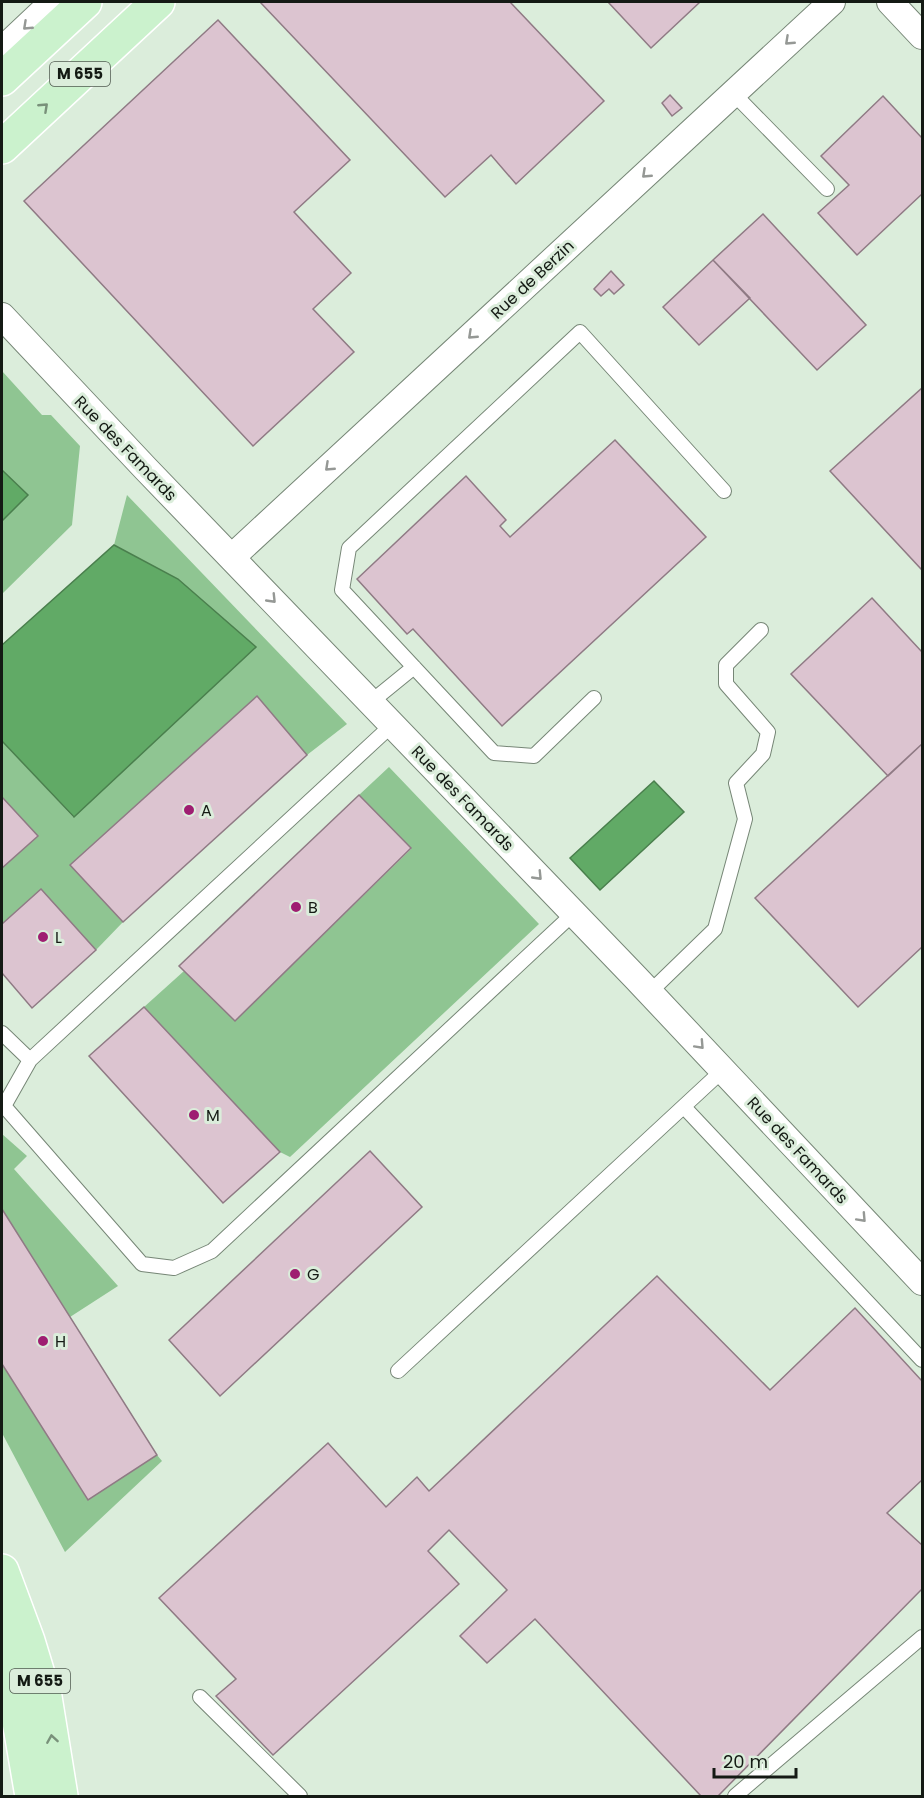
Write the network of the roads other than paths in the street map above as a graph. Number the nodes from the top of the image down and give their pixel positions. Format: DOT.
graph roads {
  1 [pos="52,2"];
  2 [pos="85,2"];
  3 [pos="158,2"];
  4 [pos="832,2"];
  5 [pos="890,2"];
  6 [pos="922,36"];
  7 [pos="2,50"];
  8 [pos="2,79"];
  9 [pos="733,93"];
  10 [pos="3,147"];
  11 [pos="827,189"];
  12 [pos="3,317"];
  13 [pos="724,491"];
  14 [pos="232,557"];
  15 [pos="761,630"];
  16 [pos="414,667"];
  17 [pos="594,698"];
  18 [pos="371,702"];
  19 [pos="393,724"];
  20 [pos="574,913"];
  21 [pos="650,992"];
  22 [pos="2,1033"];
  23 [pos="30,1060"];
  24 [pos="723,1070"];
  25 [pos="684,1107"];
  26 [pos="922,1282"];
  27 [pos="922,1360"];
  28 [pos="398,1371"];
  29 [pos="2,1571"];
  30 [pos="2,1637"];
  31 [pos="922,1637"];
  32 [pos="200,1697"];
  33 [pos="32,1797"];
  34 [pos="61,1797"];
  35 [pos="300,1797"];
  36 [pos="735,1797"];
  1 -- 7 [label="street, one-way"];
  2 -- 8 [label="main road, M 655"];
  10 -- 3 [label="main road, M 655, one-way"];
  4 -- 9 [label="street, Rue de Berzin, one-way"];
  5 -- 6 [label="street"];
  9 -- 11 [label="lane"];
  9 -- 14 [label="street, Rue de Berzin, one-way"];
  12 -- 14 [label="street, Rue des Famards"];
  13 -- 16 [label="lane"];
  14 -- 18 [label="street, Rue des Famards, one-way"];
  15 -- 21 [label="lane"];
  16 -- 17 [label="lane"];
  16 -- 18 [label="lane"];
  18 -- 19 [label="street, Rue des Famards"];
  19 -- 20 [label="street, Rue des Famards, one-way"];
  19 -- 23 [label="lane"];
  20 -- 21 [label="street, Rue des Famards"];
  20 -- 23 [label="lane"];
  21 -- 24 [label="street, Rue des Famards, one-way"];
  22 -- 23 [label="lane"];
  24 -- 25 [label="lane"];
  24 -- 26 [label="street, Rue des Famards, one-way"];
  25 -- 27 [label="lane"];
  25 -- 28 [label="lane"];
  34 -- 29 [label="main road, M 655, one-way"];
  30 -- 33 [label="main road, M 655"];
  31 -- 36 [label="lane"];
  32 -- 35 [label="lane"];
}
